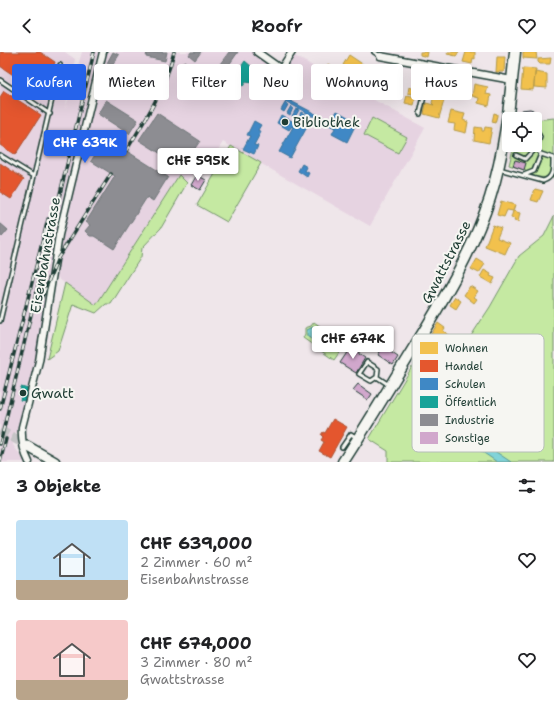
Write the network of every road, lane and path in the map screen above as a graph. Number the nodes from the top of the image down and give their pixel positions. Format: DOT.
graph roads {
  1 [pos="103,52"];
  2 [pos="257,52"];
  3 [pos="292,52"];
  4 [pos="374,52"];
  5 [pos="515,52"];
  6 [pos="380,56"];
  7 [pos="273,64"];
  8 [pos="284,64"];
  9 [pos="425,64"];
  10 [pos="472,73"];
  11 [pos="0,80"];
  12 [pos="512,80"];
  13 [pos="53,100"];
  14 [pos="423,100"];
  15 [pos="50,114"];
  16 [pos="420,114"];
  17 [pos="531,152"];
  18 [pos="538,152"];
  19 [pos="0,154"];
  20 [pos="541,154"];
  21 [pos="516,155"];
  22 [pos="554,158"];
  23 [pos="498,169"];
  24 [pos="522,175"];
  25 [pos="34,176"];
  26 [pos="0,321"];
  27 [pos="422,334"];
  28 [pos="412,351"];
  29 [pos="377,377"];
  30 [pos="391,386"];
  31 [pos="358,439"];
  32 [pos="27,446"];
  33 [pos="342,447"];
  34 [pos="29,462"];
  35 [pos="55,462"];
  36 [pos="343,462"];
  1 -- 34 [label="street, Eisenbahnstrasse"];
  2 -- 7 [label="street"];
  3 -- 8 [label="street"];
  4 -- 6 [label="lane"];
  5 -- 12 [label="main road, Gwattstrasse"];
  6 -- 9 [label="street"];
  10 -- 12 [label="street"];
  11 -- 15 [label="lane"];
  12 -- 23 [label="main road, Gwattstrasse"];
  13 -- 15 [label="lane"];
  14 -- 16 [label="lane"];
  15 -- 25 [label="lane"];
  17 -- 21 [label="lane"];
  18 -- 20 [label="lane"];
  19 -- 25 [label="lane"];
  20 -- 22 [label="lane"];
  20 -- 24 [label="lane"];
  22 -- 24 [label="lane"];
  23 -- 24 [label="lane"];
  23 -- 27 [label="main road, Gwattstrasse"];
  25 -- 26 [label="lane"];
  28 -- 30 [label="main road, Gwattstrasse"];
  29 -- 29 [label="lane"];
  29 -- 30 [label="lane"];
  30 -- 31 [label="main road, Gwattstrasse"];
  31 -- 33 [label="lane"];
  31 -- 36 [label="main road, Gwattstrasse"];
  32 -- 35 [label="main road"];
}
